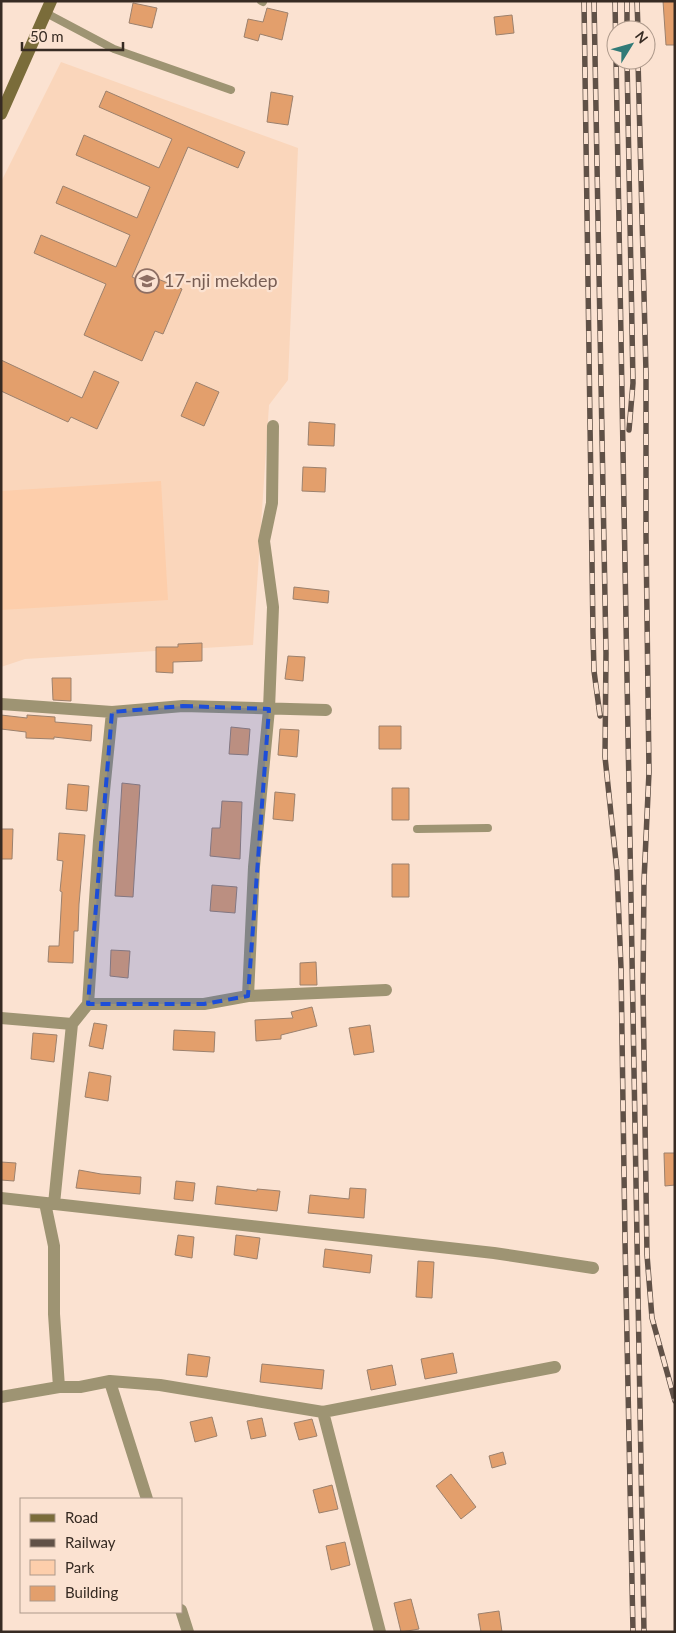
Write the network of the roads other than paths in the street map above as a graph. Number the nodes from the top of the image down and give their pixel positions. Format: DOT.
graph roads {
  1 [pos="48,7"];
  2 [pos="231,90"];
  3 [pos="1,114"];
  4 [pos="273,426"];
  5 [pos="1,704"];
  6 [pos="268,709"];
  7 [pos="326,710"];
  8 [pos="112,712"];
  9 [pos="488,828"];
  10 [pos="417,829"];
  11 [pos="386,990"];
  12 [pos="248,996"];
  13 [pos="88,1004"];
  14 [pos="1,1018"];
  15 [pos="72,1024"];
  16 [pos="1,1198"];
  17 [pos="49,1203"];
  18 [pos="594,1268"];
  19 [pos="555,1366"];
  20 [pos="110,1382"];
  21 [pos="58,1387"];
  22 [pos="1,1398"];
  23 [pos="323,1412"];
  24 [pos="146,1498"];
  25 [pos="182,1613"];
  26 [pos="188,1632"];
  27 [pos="380,1632"];
  1 -- 2 [label="lane"];
  1 -- 3 [label="street"];
  4 -- 6 [label="street"];
  5 -- 8 [label="street"];
  6 -- 7 [label="street"];
  6 -- 8 [label="street"];
  6 -- 12 [label="street"];
  8 -- 13 [label="street"];
  9 -- 10 [label="lane"];
  11 -- 12 [label="street"];
  12 -- 13 [label="street"];
  13 -- 15 [label="street"];
  14 -- 15 [label="street"];
  15 -- 17 [label="street"];
  16 -- 17 [label="street"];
  17 -- 18 [label="street"];
  17 -- 21 [label="street"];
  19 -- 23 [label="street"];
  20 -- 21 [label="street"];
  20 -- 23 [label="street"];
  20 -- 24 [label="street"];
  21 -- 22 [label="street"];
  23 -- 27 [label="street"];
  25 -- 26 [label="street"];
}
